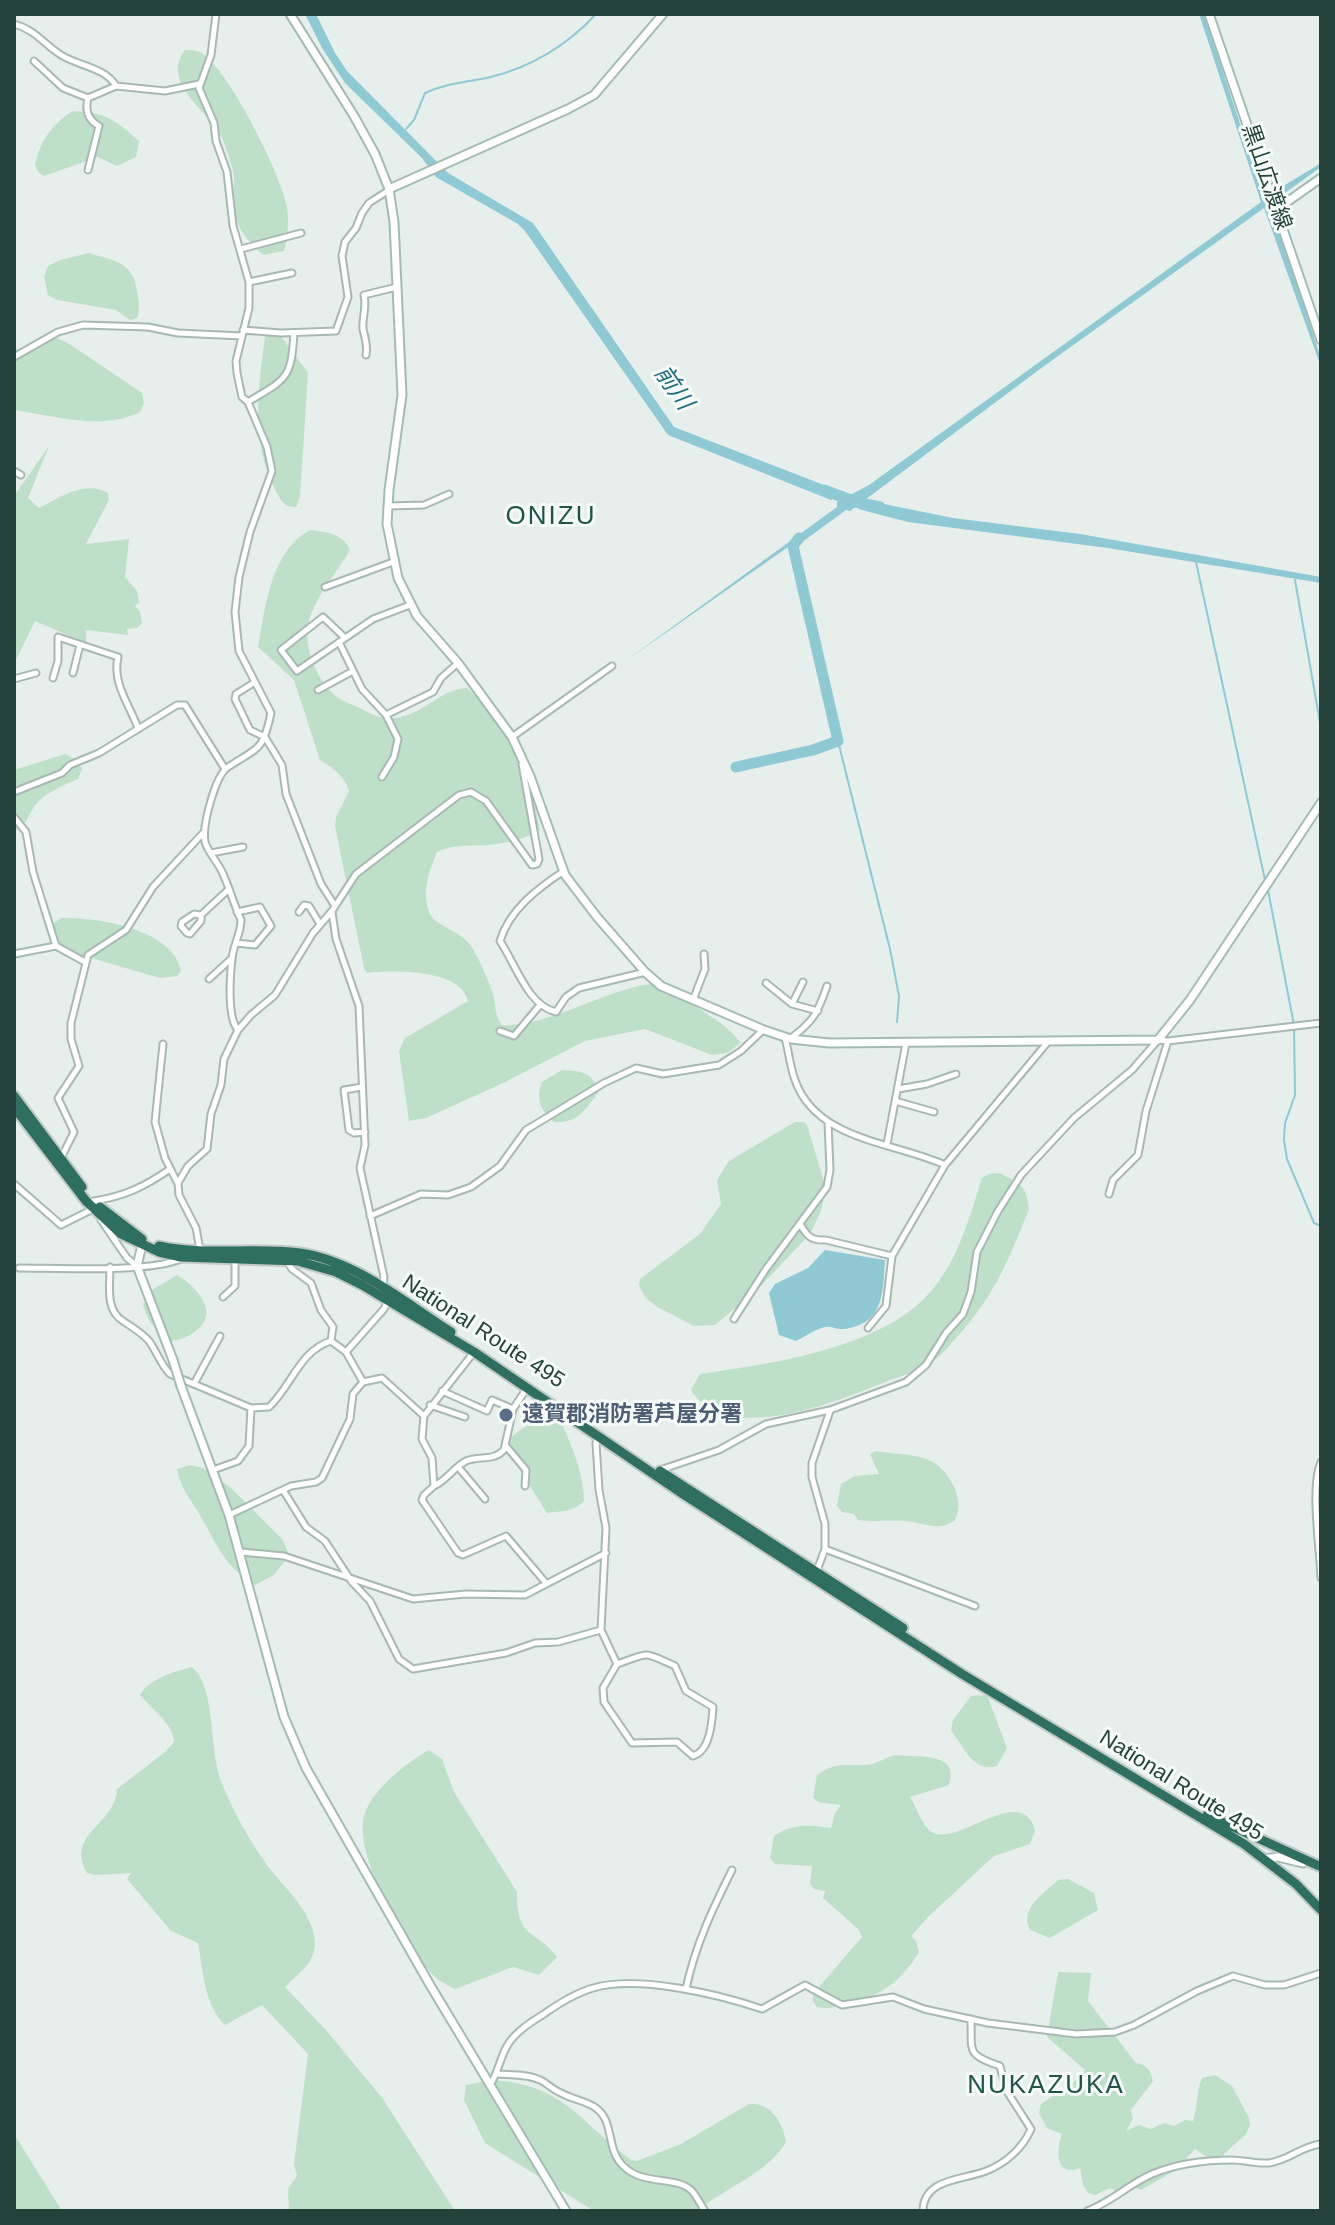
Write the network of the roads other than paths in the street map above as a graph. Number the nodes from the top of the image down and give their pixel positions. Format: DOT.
graph roads {
  1 [pos="216,14"];
  2 [pos="290,14"];
  3 [pos="663,14"];
  4 [pos="1209,14"];
  5 [pos="14,24"];
  6 [pos="34,61"];
  7 [pos="199,84"];
  8 [pos="116,86"];
  9 [pos="88,98"];
  10 [pos="88,170"];
  11 [pos="1321,178"];
  12 [pos="389,189"];
  13 [pos="1277,209"];
  14 [pos="301,233"];
  15 [pos="241,249"];
  16 [pos="292,273"];
  17 [pos="249,282"];
  18 [pos="397,287"];
  19 [pos="242,333"];
  20 [pos="294,333"];
  21 [pos="1321,340"];
  22 [pos="366,355"];
  23 [pos="14,357"];
  24 [pos="248,402"];
  25 [pos="14,471"];
  26 [pos="21,475"];
  27 [pos="449,494"];
  28 [pos="388,506"];
  29 [pos="393,562"];
  30 [pos="325,587"];
  31 [pos="410,605"];
  32 [pos="341,640"];
  33 [pos="80,645"];
  34 [pos="458,663"];
  35 [pos="612,666"];
  36 [pos="353,671"];
  37 [pos="36,673"];
  38 [pos="73,673"];
  39 [pos="53,678"];
  40 [pos="14,679"];
  41 [pos="255,682"];
  42 [pos="318,690"];
  43 [pos="386,715"];
  44 [pos="138,728"];
  45 [pos="265,737"];
  46 [pos="512,737"];
  47 [pos="521,755"];
  48 [pos="225,769"];
  49 [pos="382,777"];
  50 [pos="14,792"];
  51 [pos="1321,803"];
  52 [pos="14,817"];
  53 [pos="204,832"];
  54 [pos="243,847"];
  55 [pos="211,853"];
  56 [pos="564,871"];
  57 [pos="229,889"];
  58 [pos="334,909"];
  59 [pos="237,912"];
  60 [pos="299,912"];
  61 [pos="201,915"];
  62 [pos="320,924"];
  63 [pos="236,943"];
  64 [pos="56,946"];
  65 [pos="14,954"];
  66 [pos="704,954"];
  67 [pos="232,958"];
  68 [pos="85,962"];
  69 [pos="646,972"];
  70 [pos="209,979"];
  71 [pos="803,982"];
  72 [pos="766,983"];
  73 [pos="827,986"];
  74 [pos="693,1000"];
  75 [pos="792,1004"];
  76 [pos="540,1005"];
  77 [pos="818,1011"];
  78 [pos="1321,1023"];
  79 [pos="238,1030"];
  80 [pos="764,1030"];
  81 [pos="500,1031"];
  82 [pos="788,1038"];
  83 [pos="1158,1040"];
  84 [pos="1168,1041"];
  85 [pos="906,1042"];
  86 [pos="1047,1043"];
  87 [pos="163,1044"];
  88 [pos="956,1074"];
  89 [pos="362,1087"];
  90 [pos="898,1089"];
  91 [pos="14,1096"];
  92 [pos="895,1101"];
  93 [pos="14,1107"];
  94 [pos="934,1112"];
  95 [pos="828,1122"];
  96 [pos="365,1132"];
  97 [pos="887,1144"];
  98 [pos="59,1161"];
  99 [pos="945,1165"];
  100 [pos="170,1169"];
  101 [pos="178,1183"];
  102 [pos="14,1184"];
  103 [pos="1109,1194"];
  104 [pos="94,1205"];
  105 [pos="370,1216"];
  106 [pos="800,1224"];
  107 [pos="142,1245"];
  108 [pos="200,1256"];
  109 [pos="892,1256"];
  110 [pos="183,1258"];
  111 [pos="235,1260"];
  112 [pos="286,1260"];
  113 [pos="137,1266"];
  114 [pos="110,1267"];
  115 [pos="19,1268"];
  116 [pos="383,1288"];
  117 [pos="223,1297"];
  118 [pos="389,1302"];
  119 [pos="734,1319"];
  120 [pos="868,1328"];
  121 [pos="220,1336"];
  122 [pos="331,1341"];
  123 [pos="346,1352"];
  124 [pos="474,1352"];
  125 [pos="363,1382"];
  126 [pos="194,1384"];
  127 [pos="527,1388"];
  128 [pos="442,1391"];
  129 [pos="430,1405"];
  130 [pos="251,1408"];
  131 [pos="513,1409"];
  132 [pos="830,1410"];
  133 [pos="424,1416"];
  134 [pos="465,1417"];
  135 [pos="599,1436"];
  136 [pos="506,1446"];
  137 [pos="1321,1462"];
  138 [pos="459,1468"];
  139 [pos="213,1470"];
  140 [pos="659,1470"];
  141 [pos="434,1486"];
  142 [pos="525,1486"];
  143 [pos="283,1490"];
  144 [pos="485,1499"];
  145 [pos="229,1515"];
  146 [pos="825,1549"];
  147 [pos="241,1552"];
  148 [pos="606,1553"];
  149 [pos="816,1573"];
  150 [pos="348,1577"];
  151 [pos="1321,1578"];
  152 [pos="546,1583"];
  153 [pos="975,1606"];
  154 [pos="601,1630"];
  155 [pos="617,1664"];
  156 [pos="1014,1704"];
  157 [pos="1181,1807"];
  158 [pos="1265,1859"];
  159 [pos="1298,1861"];
  160 [pos="1320,1867"];
  161 [pos="732,1870"];
  162 [pos="1296,1884"];
  163 [pos="1321,1910"];
  164 [pos="1321,1973"];
  165 [pos="686,1989"];
  166 [pos="971,2019"];
  167 [pos="498,2074"];
  168 [pos="490,2085"];
  169 [pos="1321,2144"];
  170 [pos="566,2211"];
  171 [pos="705,2211"];
  172 [pos="923,2211"];
  173 [pos="1087,2211"];
  1 -- 7 [label="street"];
  2 -- 12 [label="street"];
  3 -- 12 [label="street"];
  4 -- 13 [label="street, 黒山広渡線"];
  5 -- 8 [label="street"];
  6 -- 9 [label="street"];
  7 -- 8 [label="street"];
  7 -- 15 [label="street"];
  8 -- 9 [label="street"];
  9 -- 10 [label="street"];
  11 -- 13 [label="street"];
  12 -- 18 [label="street"];
  12 -- 20 [label="street"];
  13 -- 21 [label="street, 黒山広渡線"];
  14 -- 15 [label="street"];
  15 -- 17 [label="street"];
  16 -- 17 [label="street"];
  17 -- 19 [label="street"];
  18 -- 22 [label="street"];
  18 -- 28 [label="street"];
  19 -- 20 [label="street"];
  19 -- 23 [label="street"];
  19 -- 24 [label="street"];
  20 -- 24 [label="street"];
  24 -- 41 [label="street"];
  25 -- 26 [label="street"];
  27 -- 28 [label="street"];
  28 -- 29 [label="street"];
  29 -- 30 [label="street"];
  29 -- 31 [label="street"];
  31 -- 32 [label="street"];
  31 -- 34 [label="street"];
  32 -- 32 [label="street"];
  32 -- 36 [label="street"];
  33 -- 38 [label="street"];
  33 -- 39 [label="street"];
  33 -- 44 [label="street"];
  34 -- 43 [label="street"];
  34 -- 46 [label="street"];
  35 -- 46 [label="street"];
  36 -- 42 [label="street"];
  36 -- 43 [label="street"];
  37 -- 40 [label="street"];
  41 -- 45 [label="street"];
  41 -- 45 [label="street"];
  43 -- 49 [label="street"];
  44 -- 48 [label="street"];
  44 -- 50 [label="street"];
  45 -- 48 [label="street"];
  45 -- 58 [label="street"];
  46 -- 47 [label="street"];
  47 -- 56 [label="street"];
  47 -- 58 [label="street"];
  48 -- 53 [label="street"];
  51 -- 83 [label="street"];
  52 -- 64 [label="street"];
  53 -- 55 [label="street"];
  53 -- 68 [label="street"];
  54 -- 55 [label="street"];
  55 -- 57 [label="street"];
  56 -- 69 [label="street"];
  56 -- 76 [label="street"];
  57 -- 59 [label="street"];
  57 -- 61 [label="street"];
  58 -- 62 [label="street"];
  58 -- 89 [label="street"];
  59 -- 63 [label="street"];
  59 -- 63 [label="street"];
  60 -- 62 [label="street"];
  62 -- 79 [label="street"];
  63 -- 67 [label="street"];
  64 -- 65 [label="street"];
  64 -- 68 [label="street"];
  66 -- 74 [label="street"];
  67 -- 70 [label="street"];
  67 -- 79 [label="street"];
  68 -- 98 [label="street"];
  69 -- 74 [label="street"];
  69 -- 76 [label="street"];
  71 -- 75 [label="street"];
  72 -- 75 [label="street"];
  73 -- 77 [label="street"];
  74 -- 80 [label="street"];
  75 -- 77 [label="street"];
  76 -- 81 [label="street"];
  77 -- 82 [label="street"];
  78 -- 84 [label="street"];
  79 -- 101 [label="street"];
  80 -- 82 [label="street"];
  80 -- 105 [label="street"];
  82 -- 85 [label="street"];
  82 -- 95 [label="street"];
  83 -- 84 [label="street"];
  83 -- 86 [label="street"];
  83 -- 132 [label="street"];
  84 -- 103 [label="street"];
  85 -- 86 [label="street"];
  85 -- 90 [label="street"];
  86 -- 99 [label="street"];
  87 -- 100 [label="street"];
  88 -- 90 [label="street"];
  89 -- 96 [label="street"];
  89 -- 96 [label="street"];
  90 -- 92 [label="street"];
  91 -- 98 [label="highway, National Route 495"];
  92 -- 94 [label="street"];
  92 -- 97 [label="street"];
  93 -- 98 [label="highway, National Route 495"];
  95 -- 97 [label="street"];
  95 -- 106 [label="street"];
  96 -- 105 [label="street"];
  97 -- 99 [label="street"];
  98 -- 104 [label="highway, National Route 495"];
  99 -- 109 [label="street"];
  100 -- 101 [label="street"];
  100 -- 104 [label="street"];
  101 -- 108 [label="street"];
  102 -- 104 [label="street"];
  104 -- 107 [label="highway, National Route 495"];
  104 -- 108 [label="highway, National Route 495"];
  104 -- 113 [label="street"];
  105 -- 116 [label="street"];
  106 -- 109 [label="street"];
  106 -- 119 [label="street"];
  107 -- 110 [label="highway, National Route 495"];
  107 -- 113 [label="street"];
  108 -- 110 [label="highway, National Route 495"];
  108 -- 111 [label="highway, National Route 495"];
  108 -- 116 [label="highway, National Route 495"];
  109 -- 120 [label="street"];
  110 -- 113 [label="street"];
  111 -- 112 [label="highway, National Route 495"];
  111 -- 117 [label="street"];
  112 -- 118 [label="highway, National Route 495"];
  112 -- 122 [label="street"];
  113 -- 114 [label="street"];
  113 -- 139 [label="street, bridge"];
  114 -- 115 [label="street"];
  114 -- 126 [label="street"];
  116 -- 118 [label="street"];
  116 -- 140 [label="highway, National Route 495"];
  118 -- 123 [label="street"];
  118 -- 124 [label="highway, National Route 495"];
  121 -- 126 [label="street"];
  122 -- 123 [label="street"];
  122 -- 130 [label="street"];
  123 -- 125 [label="street"];
  124 -- 127 [label="highway, National Route 495"];
  124 -- 128 [label="street"];
  125 -- 133 [label="street"];
  125 -- 143 [label="street"];
  126 -- 130 [label="street"];
  127 -- 131 [label="street"];
  127 -- 135 [label="highway, National Route 495"];
  128 -- 129 [label="street"];
  128 -- 131 [label="street"];
  129 -- 133 [label="street"];
  129 -- 134 [label="street"];
  130 -- 139 [label="street"];
  131 -- 136 [label="street"];
  132 -- 140 [label="street"];
  132 -- 146 [label="street"];
  133 -- 141 [label="street"];
  135 -- 148 [label="street"];
  135 -- 156 [label="highway, National Route 495"];
  136 -- 138 [label="street"];
  136 -- 142 [label="street"];
  137 -- 151 [label="street"];
  138 -- 141 [label="street"];
  138 -- 144 [label="street"];
  139 -- 145 [label="street"];
  140 -- 149 [label="highway, National Route 495"];
  141 -- 152 [label="street"];
  143 -- 145 [label="street"];
  143 -- 150 [label="street"];
  145 -- 147 [label="street"];
  146 -- 149 [label="street"];
  146 -- 153 [label="street"];
  147 -- 150 [label="street"];
  147 -- 168 [label="street"];
  148 -- 152 [label="street"];
  148 -- 154 [label="street"];
  149 -- 156 [label="highway, National Route 495"];
  150 -- 152 [label="street"];
  150 -- 154 [label="street"];
  154 -- 155 [label="street"];
  155 -- 155 [label="street"];
  156 -- 157 [label="highway, National Route 495"];
  157 -- 158 [label="highway, National Route 495"];
  157 -- 160 [label="highway"];
  158 -- 159 [label="street"];
  158 -- 162 [label="highway, National Route 495"];
  159 -- 160 [label="street"];
  159 -- 162 [label="highway"];
  161 -- 165 [label="street"];
  162 -- 163 [label="highway, National Route 495"];
  164 -- 166 [label="street"];
  165 -- 166 [label="street"];
  165 -- 167 [label="street"];
  166 -- 172 [label="street"];
  167 -- 168 [label="street"];
  167 -- 171 [label="street"];
  168 -- 170 [label="street"];
  169 -- 173 [label="street"];
}
